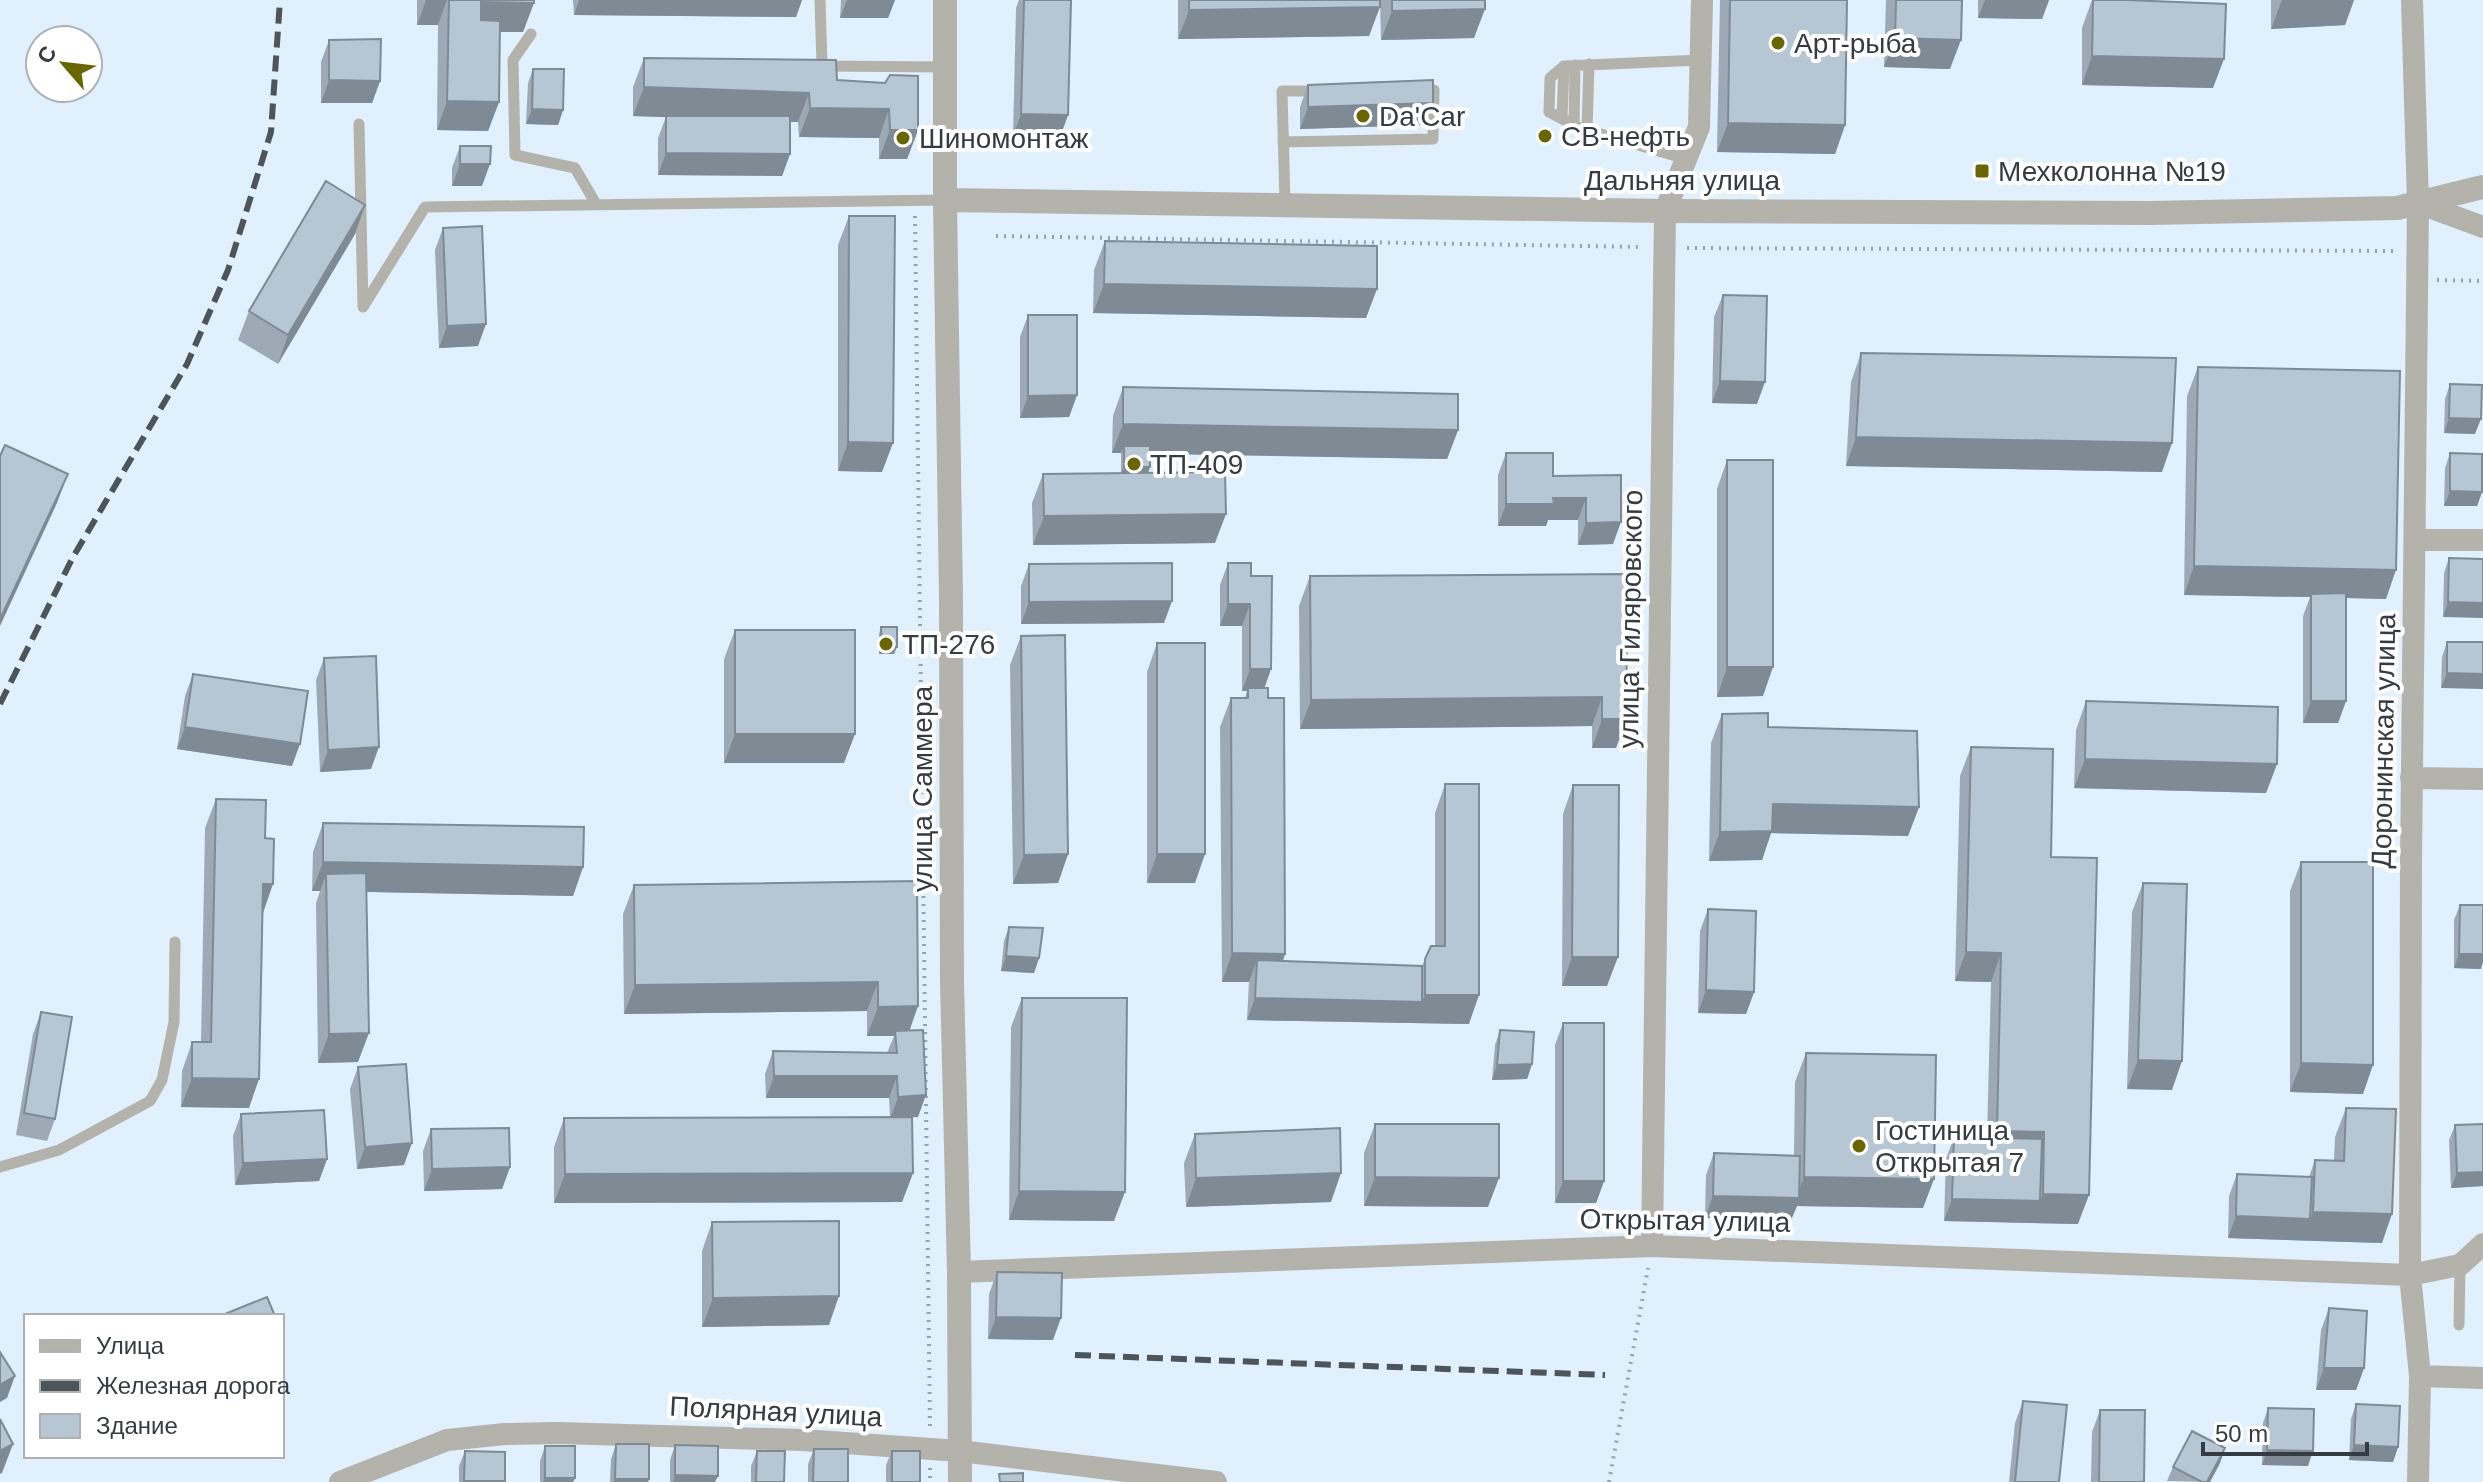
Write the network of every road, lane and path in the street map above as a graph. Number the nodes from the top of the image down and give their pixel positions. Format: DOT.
graph roads {
  1 [pos="820,0"];
  2 [pos="945,0"];
  3 [pos="1702,0"];
  4 [pos="2412,0"];
  5 [pos="531,34"];
  6 [pos="1700,60"];
  7 [pos="1589,64"];
  8 [pos="1570,65"];
  9 [pos="946,67"];
  10 [pos="1404,90"];
  11 [pos="1328,91"];
  12 [pos="359,124"];
  13 [pos="1574,126"];
  14 [pos="1587,131"];
  15 [pos="1283,142"];
  16 [pos="1686,159"];
  17 [pos="2483,187"];
  18 [pos="915,200"];
  19 [pos="945,200"];
  20 [pos="2418,203"];
  21 [pos="596,204"];
  22 [pos="1285,204"];
  23 [pos="1665,211"];
  24 [pos="2483,227"];
  25 [pos="996,236"];
  26 [pos="1665,248"];
  27 [pos="2418,266"];
  28 [pos="2483,281"];
  29 [pos="2416,540"];
  30 [pos="2483,540"];
  31 [pos="2411,778"];
  32 [pos="2483,779"];
  33 [pos="175,942"];
  34 [pos="0,1167"];
  35 [pos="2483,1244"];
  36 [pos="1652,1246"];
  37 [pos="2460,1265"];
  38 [pos="959,1272"];
  39 [pos="2410,1275"];
  40 [pos="2459,1325"];
  41 [pos="2420,1376"];
  42 [pos="2483,1378"];
  43 [pos="930,1449"];
  44 [pos="960,1451"];
  45 [pos="340,1482"];
  46 [pos="930,1482"];
  47 [pos="960,1482"];
  48 [pos="1216,1482"];
  49 [pos="1609,1482"];
  50 [pos="2418,1482"];
  1 -- 9 [label="lane"];
  2 -- 9 [label="street, улица Саммера"];
  3 -- 6 [label="street, улица Гиляровского"];
  4 -- 20 [label="street, Доронинская улица"];
  5 -- 21 [label="lane"];
  6 -- 7 [label="lane"];
  6 -- 16 [label="street, улица Гиляровского"];
  7 -- 8 [label="lane"];
  7 -- 14 [label="lane"];
  8 -- 13 [label="lane"];
  8 -- 13 [label="lane"];
  9 -- 19 [label="street, улица Саммера"];
  10 -- 15 [label="lane"];
  11 -- 15 [label="lane"];
  12 -- 21 [label="lane"];
  13 -- 14 [label="lane"];
  14 -- 16 [label="lane"];
  15 -- 22 [label="lane"];
  16 -- 23 [label="street, улица Гиляровского"];
  17 -- 20 [label="street, Дальняя улица"];
  18 -- 19 [label="lane"];
  18 -- 21 [label="lane"];
  18 -- 43 [label="path"];
  19 -- 22 [label="street, Дальняя улица"];
  19 -- 38 [label="street, улица Саммера"];
  20 -- 23 [label="street, Дальняя улица"];
  20 -- 24 [label="street, Дальняя улица"];
  20 -- 27 [label="street, Доронинская улица"];
  22 -- 23 [label="street, Дальняя улица"];
  23 -- 26 [label="street, улица Гиляровского"];
  25 -- 26 [label="path"];
  26 -- 27 [label="path"];
  26 -- 36 [label="street, улица Гиляровского"];
  27 -- 28 [label="path"];
  27 -- 29 [label="street, Доронинская улица"];
  29 -- 30 [label="street"];
  29 -- 31 [label="street, Доронинская улица"];
  31 -- 32 [label="street"];
  31 -- 39 [label="street, Доронинская улица"];
  33 -- 34 [label="lane"];
  35 -- 37 [label="street"];
  36 -- 38 [label="street, Открытая улица"];
  36 -- 39 [label="street, Открытая улица"];
  36 -- 49 [label="path"];
  37 -- 39 [label="street, Открытая улица"];
  37 -- 40 [label="lane"];
  38 -- 44 [label="street, улица Саммера"];
  39 -- 41 [label="street, Доронинская улица"];
  41 -- 42 [label="street"];
  41 -- 50 [label="street, Доронинская улица"];
  43 -- 44 [label="street, Полярная улица"];
  43 -- 45 [label="street, Полярная улица"];
  43 -- 46 [label="path"];
  44 -- 47 [label="street, улица Саммера"];
  44 -- 48 [label="street, Полярная улица"];
}
